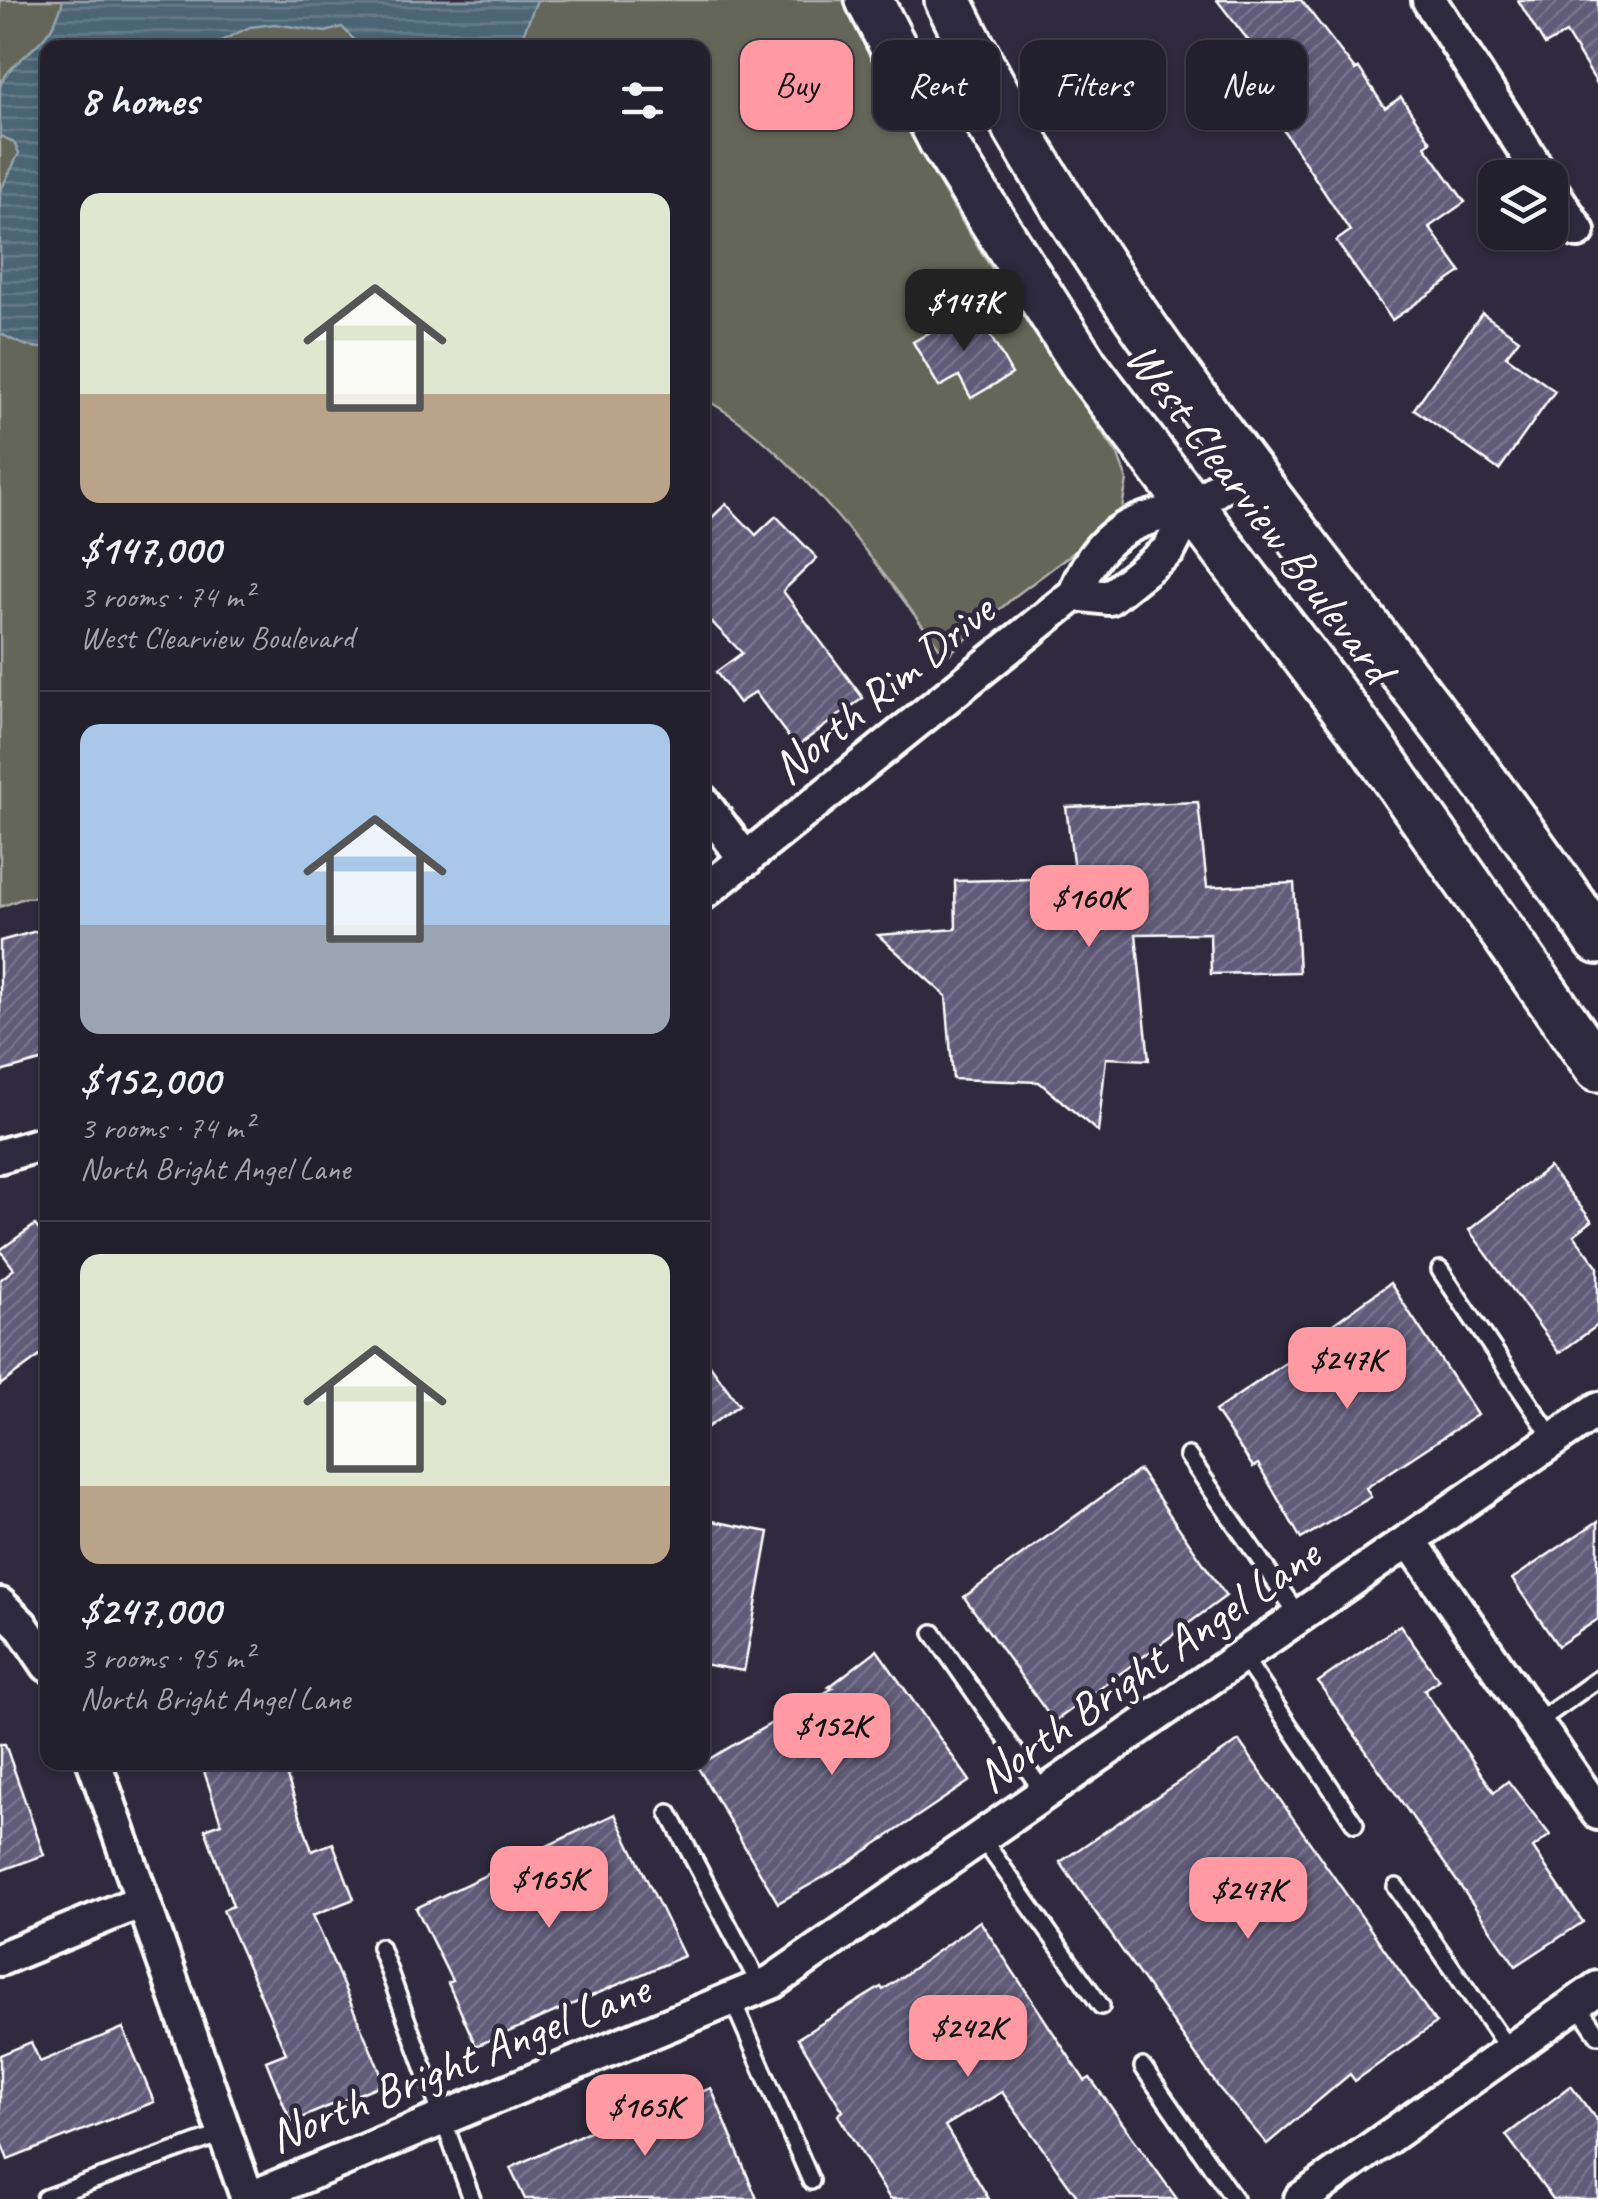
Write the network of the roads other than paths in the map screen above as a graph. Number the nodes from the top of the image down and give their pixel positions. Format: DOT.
graph roads {
  1 [pos="869,0"];
  2 [pos="948,0"];
  3 [pos="1429,0"];
  4 [pos="1532,160"];
  5 [pos="1568,215"];
  6 [pos="1578,230"];
  7 [pos="1246,468"];
  8 [pos="1190,509"];
  9 [pos="710,812"];
  10 [pos="746,860"];
  11 [pos="710,888"];
  12 [pos="1598,940"];
  13 [pos="1598,1068"];
  14 [pos="40,1144"];
  15 [pos="0,1156"];
  16 [pos="1440,1270"];
  17 [pos="1598,1410"];
  18 [pos="1554,1440"];
  19 [pos="1188,1456"];
  20 [pos="1411,1542"];
  21 [pos="0,1605"];
  22 [pos="1299,1616"];
  23 [pos="933,1633"];
  24 [pos="40,1653"];
  25 [pos="1242,1655"];
  26 [pos="1598,1680"];
  27 [pos="1536,1723"];
  28 [pos="97,1770"];
  29 [pos="1044,1793"];
  30 [pos="668,1813"];
  31 [pos="1598,1813"];
  32 [pos="1355,1824"];
  33 [pos="980,1837"];
  34 [pos="1396,1887"];
  35 [pos="142,1901"];
  36 [pos="380,1946"];
  37 [pos="0,1960"];
  38 [pos="746,1993"];
  39 [pos="1588,1996"];
  40 [pos="1100,2006"];
  41 [pos="1598,2035"];
  42 [pos="1510,2053"];
  43 [pos="1143,2067"];
  44 [pos="440,2119"];
  45 [pos="225,2133"];
  46 [pos="811,2181"];
  47 [pos="45,2198"];
  48 [pos="248,2199"];
  49 [pos="472,2199"];
  50 [pos="1234,2199"];
  51 [pos="1301,2199"];
  1 -- 8 [label="street, West Clearview Boulevard"];
  2 -- 7 [label="street, West Clearview Boulevard"];
  3 -- 4 [label="street"];
  5 -- 6 [label="street"];
  7 -- 8 [label="street, North Rim Drive"];
  7 -- 12 [label="street, West Clearview Boulevard"];
  8 -- 10 [label="street, North Rim Drive"];
  8 -- 13 [label="street, West Clearview Boulevard"];
  9 -- 10 [label="street"];
  10 -- 11 [label="street, North Rim Drive"];
  14 -- 15 [label="street"];
  16 -- 18 [label="lane"];
  17 -- 18 [label="street, North Bright Angel Lane"];
  18 -- 20 [label="street, North Bright Angel Lane"];
  19 -- 22 [label="lane"];
  20 -- 22 [label="street, North Bright Angel Lane"];
  20 -- 27 [label="street"];
  21 -- 24 [label="street"];
  22 -- 25 [label="street, North Bright Angel Lane"];
  23 -- 29 [label="lane"];
  25 -- 29 [label="street, North Bright Angel Lane"];
  25 -- 32 [label="lane"];
  26 -- 27 [label="lane"];
  27 -- 31 [label="street"];
  28 -- 35 [label="street"];
  29 -- 33 [label="street, North Bright Angel Lane"];
  30 -- 38 [label="lane"];
  33 -- 38 [label="street, North Bright Angel Lane"];
  33 -- 40 [label="lane"];
  34 -- 42 [label="lane"];
  35 -- 37 [label="street"];
  35 -- 45 [label="street"];
  36 -- 44 [label="lane"];
  38 -- 44 [label="street, North Bright Angel Lane"];
  38 -- 46 [label="lane"];
  39 -- 41 [label="lane"];
  39 -- 42 [label="street"];
  42 -- 51 [label="street"];
  43 -- 50 [label="lane"];
  44 -- 48 [label="street, North Bright Angel Lane"];
  44 -- 49 [label="lane"];
  45 -- 47 [label="lane"];
  45 -- 48 [label="street"];
}
